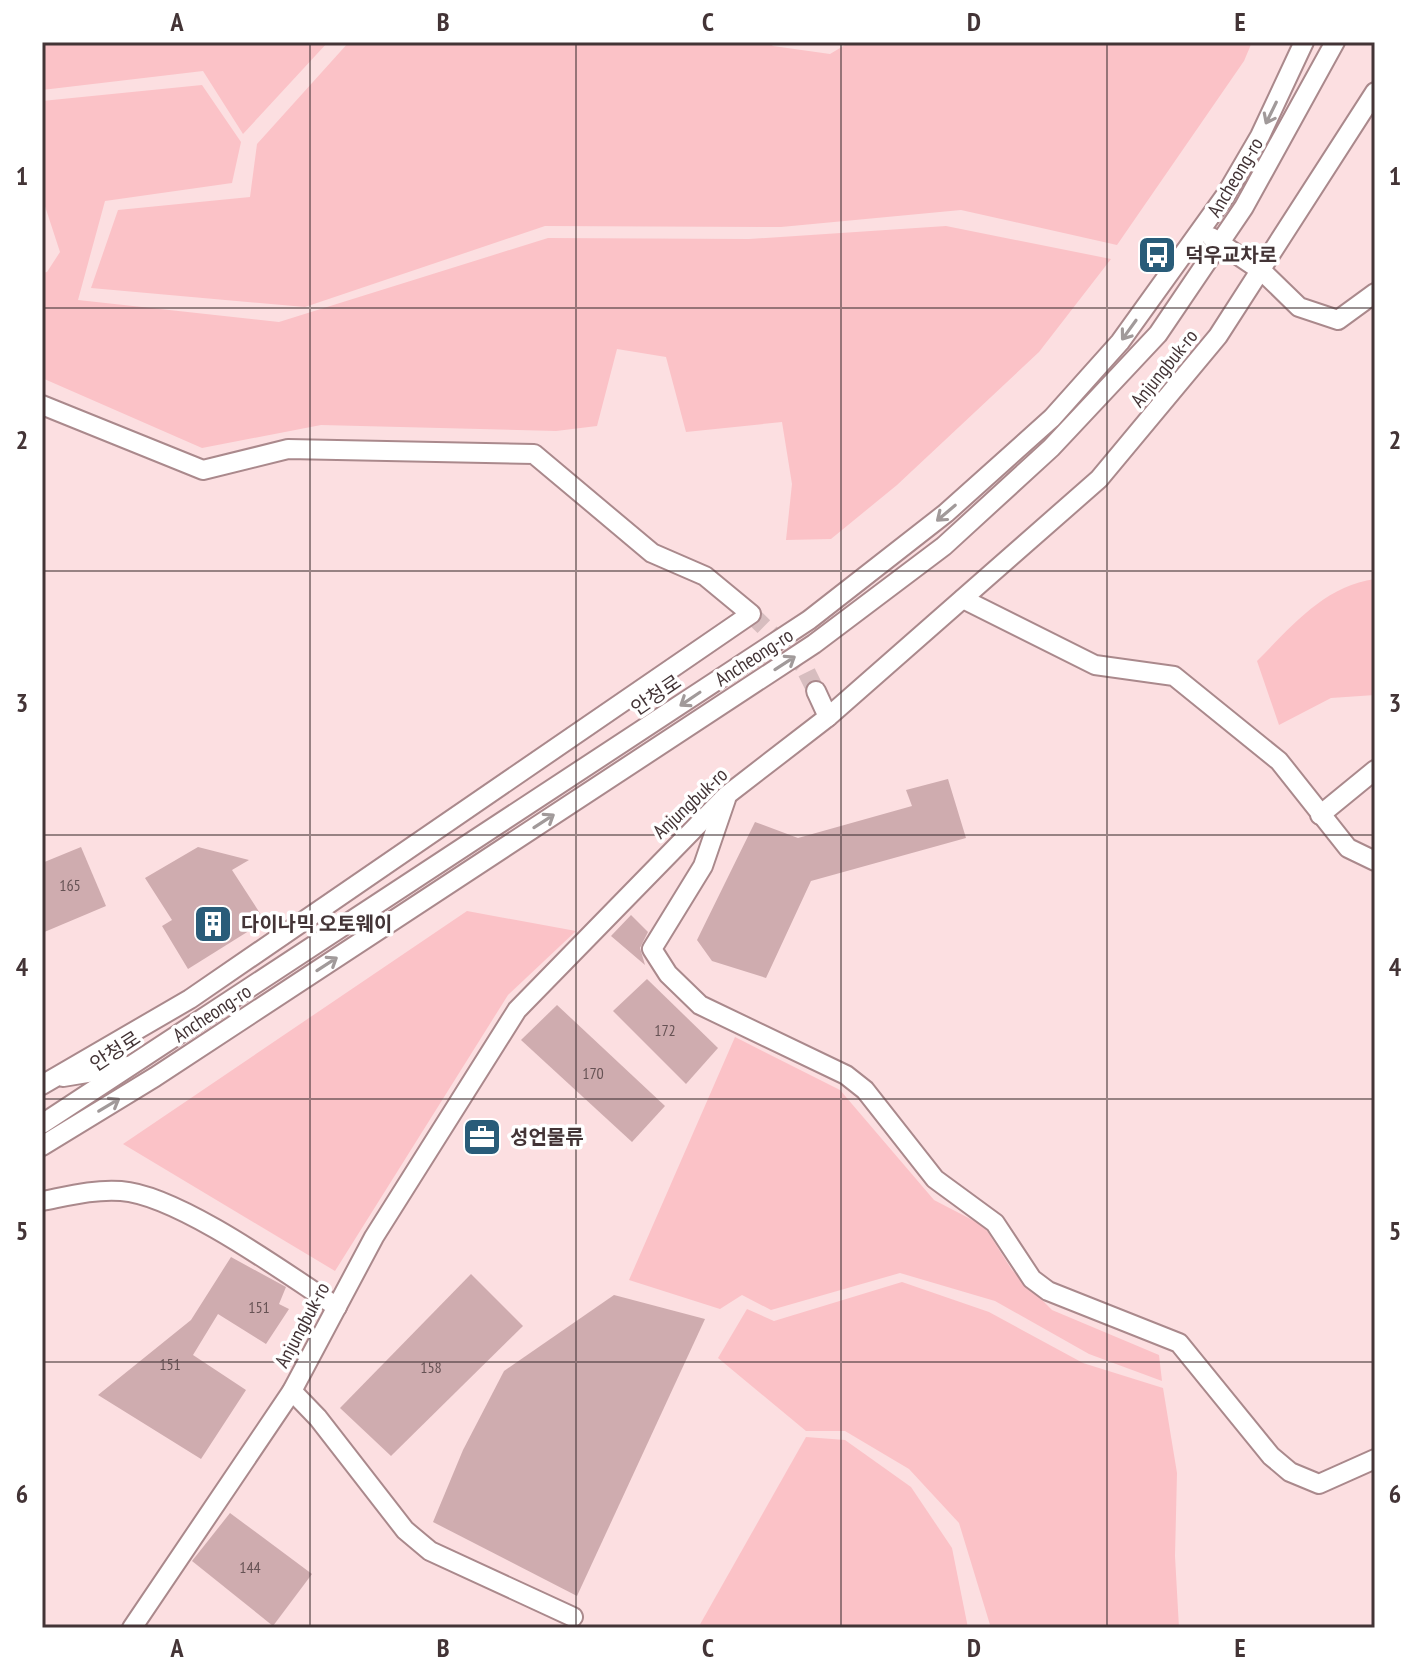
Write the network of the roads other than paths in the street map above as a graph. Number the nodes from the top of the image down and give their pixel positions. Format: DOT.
graph roads {
  1 [pos="1304,42"];
  2 [pos="1335,42"];
  3 [pos="1375,92"];
  4 [pos="1203,229"];
  5 [pos="1220,246"];
  6 [pos="1263,272"];
  7 [pos="1375,293"];
  8 [pos="42,405"];
  9 [pos="963,599"];
  10 [pos="816,691"];
  11 [pos="828,717"];
  12 [pos="1375,770"];
  13 [pos="727,795"];
  14 [pos="1320,815"];
  15 [pos="1375,861"];
  16 [pos="135,1064"];
  17 [pos="45,1082"];
  18 [pos="42,1124"];
  19 [pos="42,1146"];
  20 [pos="42,1201"];
  21 [pos="337,1307"];
  22 [pos="292,1391"];
  23 [pos="1375,1459"];
  24 [pos="573,1617"];
  25 [pos="132,1628"];
  1 -- 4 [label="street, 안청로, one-way"];
  2 -- 5 [label="street, Ancheong-ro"];
  3 -- 6 [label="street, Anjungbuk-ro"];
  4 -- 5 [label="street"];
  4 -- 16 [label="street, 안청로, one-way"];
  5 -- 6 [label="street"];
  19 -- 5 [label="street, Ancheong-ro, one-way"];
  6 -- 7 [label="street"];
  6 -- 9 [label="street, Anjungbuk-ro"];
  8 -- 17 [label="street"];
  9 -- 11 [label="street, Anjungbuk-ro"];
  9 -- 14 [label="street"];
  10 -- 11 [label="street"];
  11 -- 13 [label="street, Anjungbuk-ro"];
  12 -- 14 [label="street"];
  13 -- 21 [label="street, Anjungbuk-ro"];
  13 -- 23 [label="street"];
  14 -- 15 [label="street"];
  16 -- 17 [label="street"];
  16 -- 18 [label="street, 안청로"];
  20 -- 21 [label="street"];
  21 -- 22 [label="street, Anjungbuk-ro"];
  22 -- 24 [label="street"];
  22 -- 25 [label="street, Anjungbuk-ro"];
}
